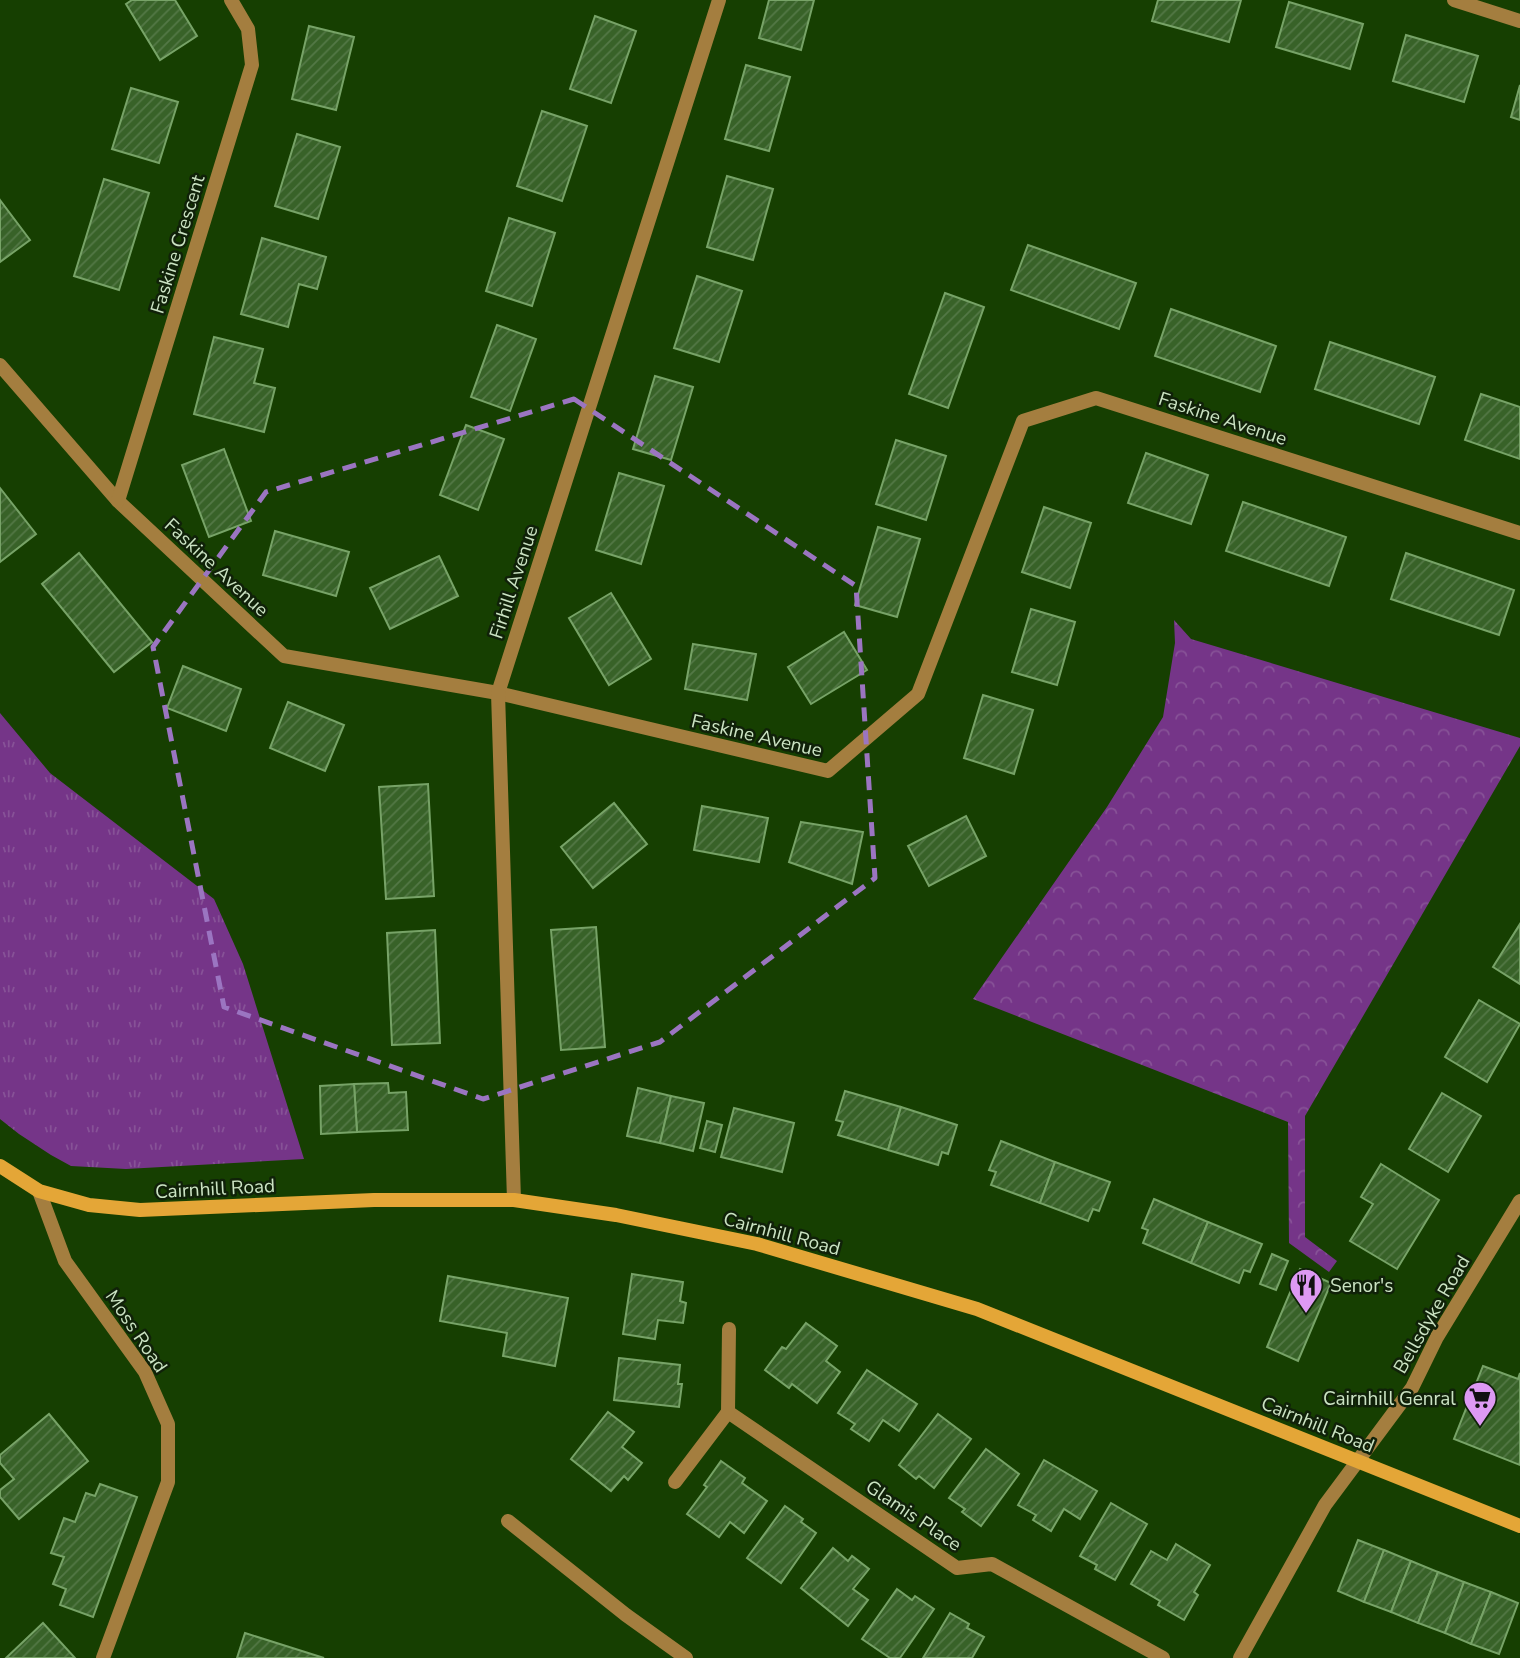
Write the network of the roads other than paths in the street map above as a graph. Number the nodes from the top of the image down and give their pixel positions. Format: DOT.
graph roads {
  1 [pos="231,0"];
  2 [pos="719,0"];
  3 [pos="1454,0"];
  4 [pos="1520,21"];
  5 [pos="0,366"];
  6 [pos="118,501"];
  7 [pos="1520,533"];
  8 [pos="498,693"];
  9 [pos="0,1166"];
  10 [pos="40,1191"];
  11 [pos="514,1200"];
  12 [pos="1520,1201"];
  13 [pos="729,1329"];
  14 [pos="728,1412"];
  15 [pos="1356,1460"];
  16 [pos="675,1482"];
  17 [pos="508,1521"];
  18 [pos="1520,1526"];
  19 [pos="103,1658"];
  20 [pos="686,1658"];
  21 [pos="1163,1658"];
  22 [pos="1240,1658"];
  1 -- 6 [label="street, Faskine Crescent"];
  2 -- 8 [label="street, Firhill Avenue"];
  3 -- 4 [label="street"];
  5 -- 6 [label="street, Faskine Avenue"];
  6 -- 8 [label="street, Faskine Avenue"];
  7 -- 8 [label="street, Faskine Avenue"];
  8 -- 11 [label="street, Firhill Avenue"];
  9 -- 10 [label="main road, Cairnhill Road"];
  10 -- 11 [label="main road, Cairnhill Road"];
  10 -- 19 [label="street, Moss Road"];
  11 -- 15 [label="main road, Cairnhill Road"];
  12 -- 15 [label="street, Bellsdyke Road"];
  13 -- 14 [label="street"];
  14 -- 16 [label="street"];
  14 -- 21 [label="street, Glamis Place"];
  15 -- 18 [label="main road, Cairnhill Road"];
  15 -- 22 [label="street, Bellsdyke Road"];
  17 -- 20 [label="street"];
}
